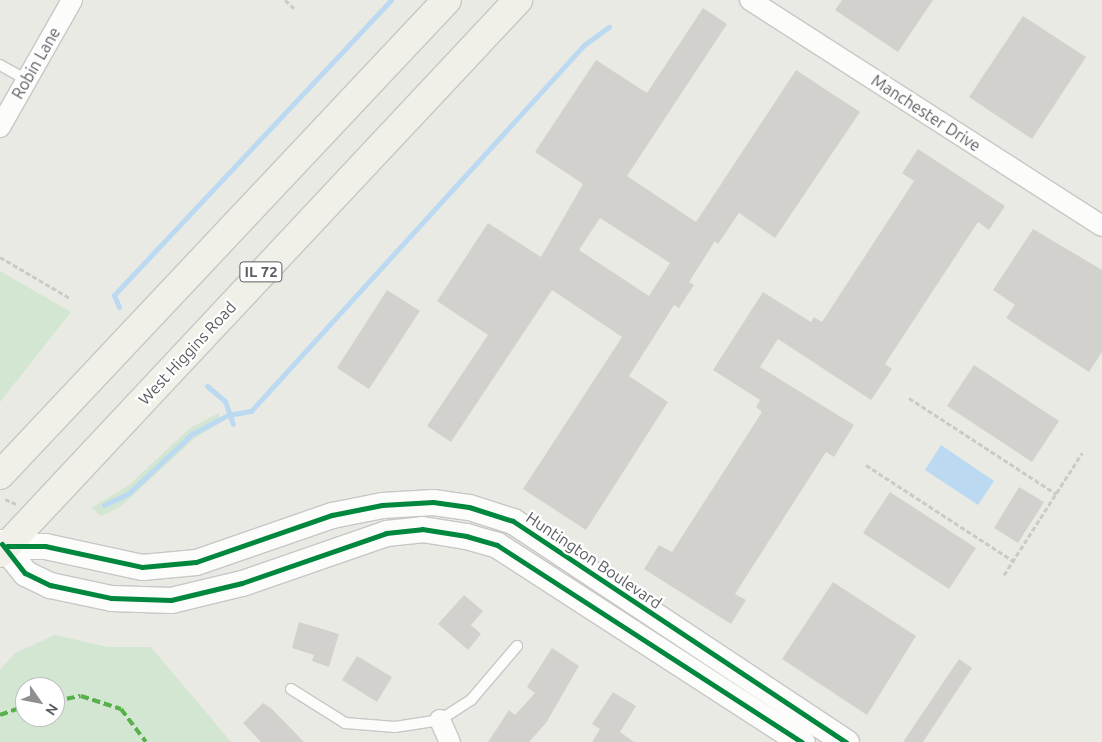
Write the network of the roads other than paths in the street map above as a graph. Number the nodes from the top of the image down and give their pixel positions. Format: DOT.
graph roads {
  1 [pos="72,0"];
  2 [pos="447,0"];
  3 [pos="518,0"];
  4 [pos="750,0"];
  5 [pos="0,65"];
  6 [pos="27,80"];
  7 [pos="2,118"];
  8 [pos="1102,226"];
  9 [pos="0,475"];
  10 [pos="2,547"];
  11 [pos="517,646"];
  12 [pos="291,689"];
  13 [pos="440,720"];
  14 [pos="800,735"];
  15 [pos="450,742"];
  16 [pos="846,742"];
  1 -- 6 [label="street, Robin Lane"];
  2 -- 9 [label="main road"];
  3 -- 10 [label="main road, West Higgins Road / IL 72"];
  4 -- 8 [label="street, Manchester Drive"];
  5 -- 6 [label="lane"];
  6 -- 7 [label="street, Robin Lane"];
  10 -- 14 [label="street, Huntington Boulevard"];
  10 -- 14 [label="street, Huntington Boulevard"];
  11 -- 13 [label="lane"];
  12 -- 13 [label="lane"];
  13 -- 15 [label="street"];
  14 -- 16 [label="street, Huntington Boulevard"];
}
